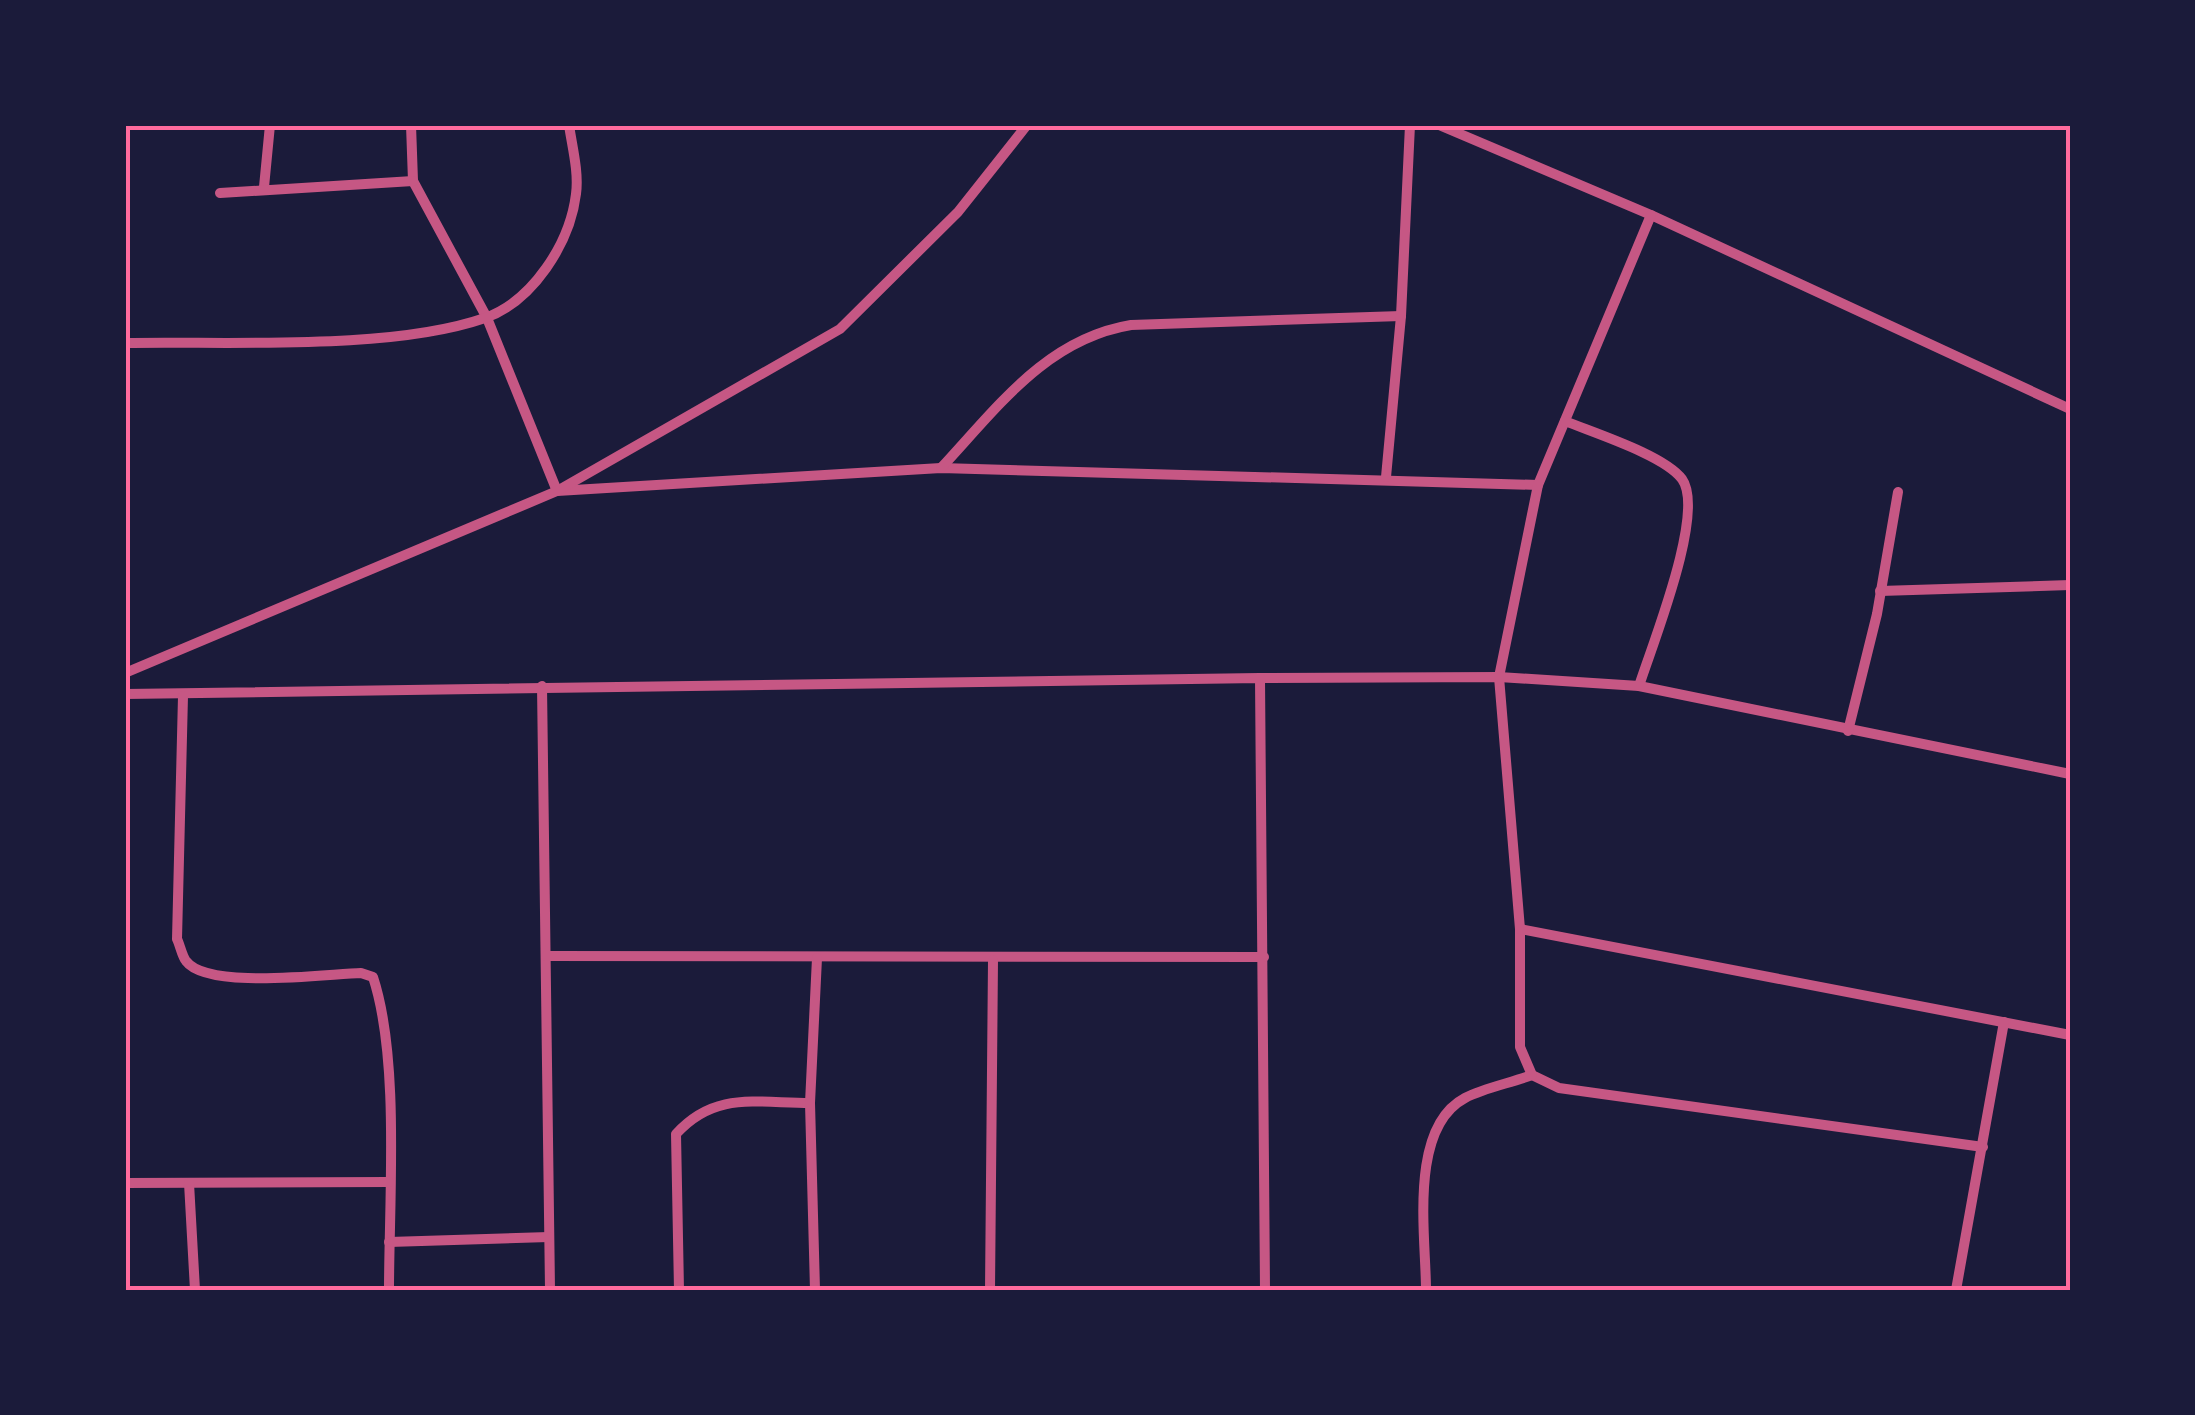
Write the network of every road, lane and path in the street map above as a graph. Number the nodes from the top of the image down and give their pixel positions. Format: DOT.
graph roads {
  1 [pos="270,125"];
  2 [pos="411,125"];
  3 [pos="569,125"];
  4 [pos="1027,125"];
  5 [pos="1410,125"];
  6 [pos="1438,125"];
  7 [pos="412,181"];
  8 [pos="264,187"];
  9 [pos="220,193"];
  10 [pos="1651,215"];
  11 [pos="1401,316"];
  12 [pos="487,318"];
  13 [pos="125,343"];
  14 [pos="2070,409"];
  15 [pos="1565,421"];
  16 [pos="942,468"];
  17 [pos="1386,478"];
  18 [pos="1538,485"];
  19 [pos="557,491"];
  20 [pos="1898,492"];
  21 [pos="2070,585"];
  22 [pos="1880,591"];
  23 [pos="125,673"];
  24 [pos="1499,677"];
  25 [pos="1260,678"];
  26 [pos="542,686"];
  27 [pos="1639,686"];
  28 [pos="125,694"];
  29 [pos="182,696"];
  30 [pos="1848,731"];
  31 [pos="2070,774"];
  32 [pos="1520,929"];
  33 [pos="546,956"];
  34 [pos="1264,957"];
  35 [pos="817,958"];
  36 [pos="993,960"];
  37 [pos="2004,1022"];
  38 [pos="2070,1035"];
  39 [pos="1532,1075"];
  40 [pos="810,1102"];
  41 [pos="1983,1147"];
  42 [pos="389,1182"];
  43 [pos="125,1183"];
  44 [pos="189,1183"];
  45 [pos="549,1237"];
  46 [pos="390,1242"];
  47 [pos="195,1290"];
  48 [pos="390,1290"];
  49 [pos="550,1290"];
  50 [pos="679,1290"];
  51 [pos="815,1290"];
  52 [pos="990,1290"];
  53 [pos="1265,1290"];
  54 [pos="1426,1290"];
  55 [pos="1956,1290"];
  1 -- 8 [label="street"];
  2 -- 7 [label="street"];
  3 -- 12 [label="street"];
  4 -- 19 [label="street"];
  5 -- 11 [label="street"];
  6 -- 10 [label="street"];
  7 -- 8 [label="street"];
  7 -- 12 [label="street"];
  8 -- 9 [label="street"];
  10 -- 14 [label="street"];
  10 -- 15 [label="street"];
  11 -- 16 [label="street"];
  11 -- 17 [label="street"];
  12 -- 13 [label="street"];
  12 -- 19 [label="street"];
  15 -- 18 [label="street"];
  15 -- 27 [label="street"];
  16 -- 17 [label="street"];
  16 -- 19 [label="street"];
  17 -- 18 [label="street"];
  18 -- 24 [label="street"];
  19 -- 23 [label="street"];
  20 -- 22 [label="street"];
  21 -- 22 [label="street"];
  22 -- 30 [label="street"];
  24 -- 25 [label="street"];
  24 -- 27 [label="street"];
  24 -- 32 [label="street"];
  25 -- 26 [label="street"];
  25 -- 34 [label="street"];
  26 -- 29 [label="street"];
  26 -- 33 [label="street"];
  27 -- 30 [label="street"];
  28 -- 29 [label="street"];
  29 -- 42 [label="street"];
  30 -- 31 [label="street"];
  32 -- 37 [label="street"];
  32 -- 39 [label="street"];
  33 -- 35 [label="street"];
  33 -- 45 [label="street"];
  34 -- 36 [label="street"];
  34 -- 53 [label="street"];
  35 -- 36 [label="street"];
  35 -- 40 [label="street"];
  36 -- 52 [label="street"];
  37 -- 38 [label="street"];
  37 -- 41 [label="street"];
  39 -- 41 [label="street"];
  39 -- 54 [label="street"];
  40 -- 50 [label="street"];
  40 -- 51 [label="street"];
  41 -- 55 [label="street"];
  42 -- 44 [label="street"];
  42 -- 46 [label="street"];
  43 -- 44 [label="street"];
  44 -- 47 [label="street"];
  45 -- 46 [label="street"];
  45 -- 49 [label="street"];
  46 -- 48 [label="street"];
}
